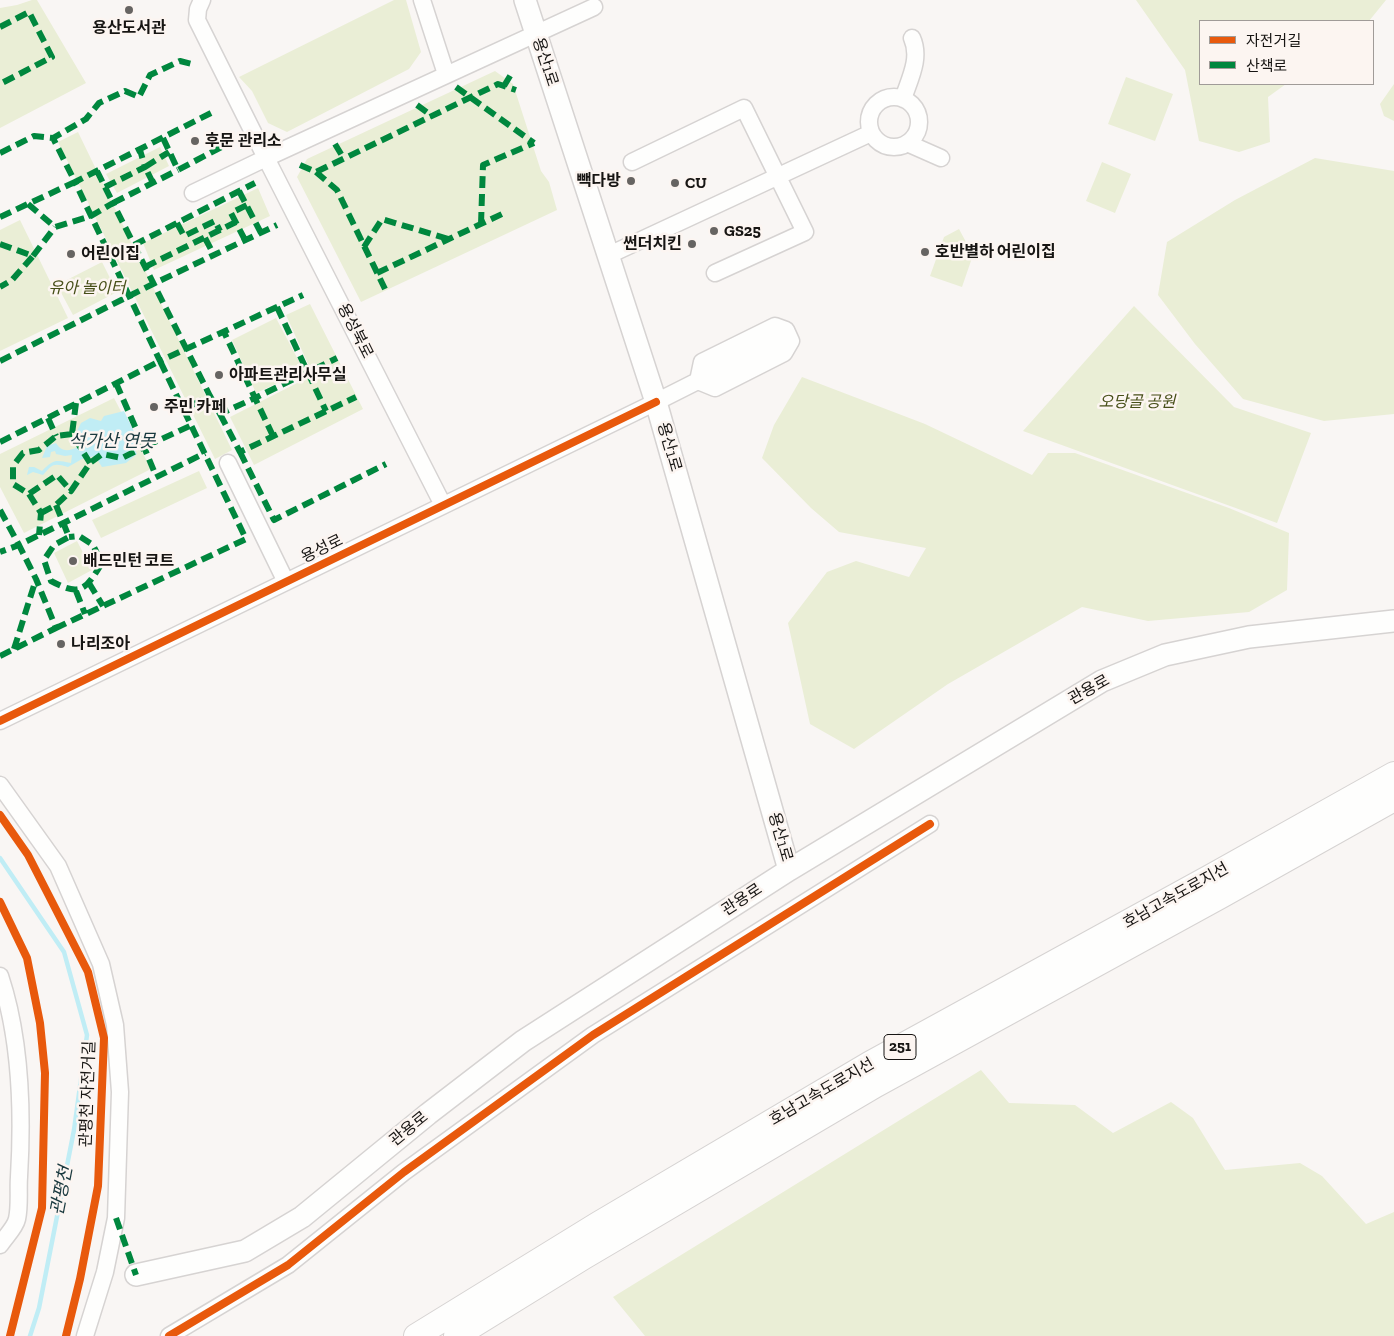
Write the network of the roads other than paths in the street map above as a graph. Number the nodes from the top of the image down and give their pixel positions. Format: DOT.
graph roads {
  1 [pos="202,0"];
  2 [pos="422,0"];
  3 [pos="526,0"];
  4 [pos="594,7"];
  5 [pos="535,33"];
  6 [pos="912,38"];
  7 [pos="446,74"];
  8 [pos="903,99"];
  9 [pos="871,133"];
  10 [pos="907,143"];
  11 [pos="266,158"];
  12 [pos="941,158"];
  13 [pos="632,162"];
  14 [pos="778,176"];
  15 [pos="192,193"];
  16 [pos="609,255"];
  17 [pos="715,274"];
  18 [pos="775,342"];
  19 [pos="698,380"];
  20 [pos="656,402"];
  21 [pos="228,463"];
  22 [pos="443,505"];
  23 [pos="286,582"];
  24 [pos="1394,621"];
  25 [pos="0,721"];
  26 [pos="1394,774"];
  27 [pos="0,785"];
  28 [pos="1394,799"];
  29 [pos="930,824"];
  30 [pos="789,870"];
  31 [pos="0,976"];
  32 [pos="0,1244"];
  33 [pos="136,1275"];
  34 [pos="85,1336"];
  35 [pos="169,1336"];
  36 [pos="416,1336"];
  37 [pos="456,1336"];
  1 -- 11 [label="street, 용성북로"];
  2 -- 7 [label="street"];
  3 -- 5 [label="main road, 용산1로"];
  4 -- 5 [label="street"];
  5 -- 7 [label="street"];
  5 -- 16 [label="main road, 용산1로"];
  6 -- 8 [label="street"];
  7 -- 11 [label="street"];
  8 -- 9 [label="street"];
  8 -- 10 [label="street"];
  9 -- 10 [label="street"];
  9 -- 14 [label="street"];
  10 -- 12 [label="street"];
  11 -- 15 [label="street"];
  11 -- 22 [label="street, 용성북로"];
  13 -- 14 [label="street"];
  14 -- 16 [label="street"];
  14 -- 17 [label="street"];
  16 -- 20 [label="main road, 용산1로"];
  18 -- 19 [label="street, 용성로"];
  19 -- 19 [label="street"];
  19 -- 20 [label="street, 용성로"];
  20 -- 22 [label="street, 용성로"];
  20 -- 30 [label="main road, 용산1로"];
  21 -- 23 [label="street"];
  22 -- 23 [label="street, 용성로"];
  23 -- 25 [label="street, 용성로"];
  24 -- 30 [label="main road, 관용로"];
  26 -- 36 [label="highway, 호남고속도로지선 / 251"];
  27 -- 34 [label="street"];
  28 -- 37 [label="highway, 호남고속도로지선 / 251"];
  29 -- 35 [label="street"];
  30 -- 33 [label="main road, 관용로"];
  31 -- 32 [label="street"];
}
